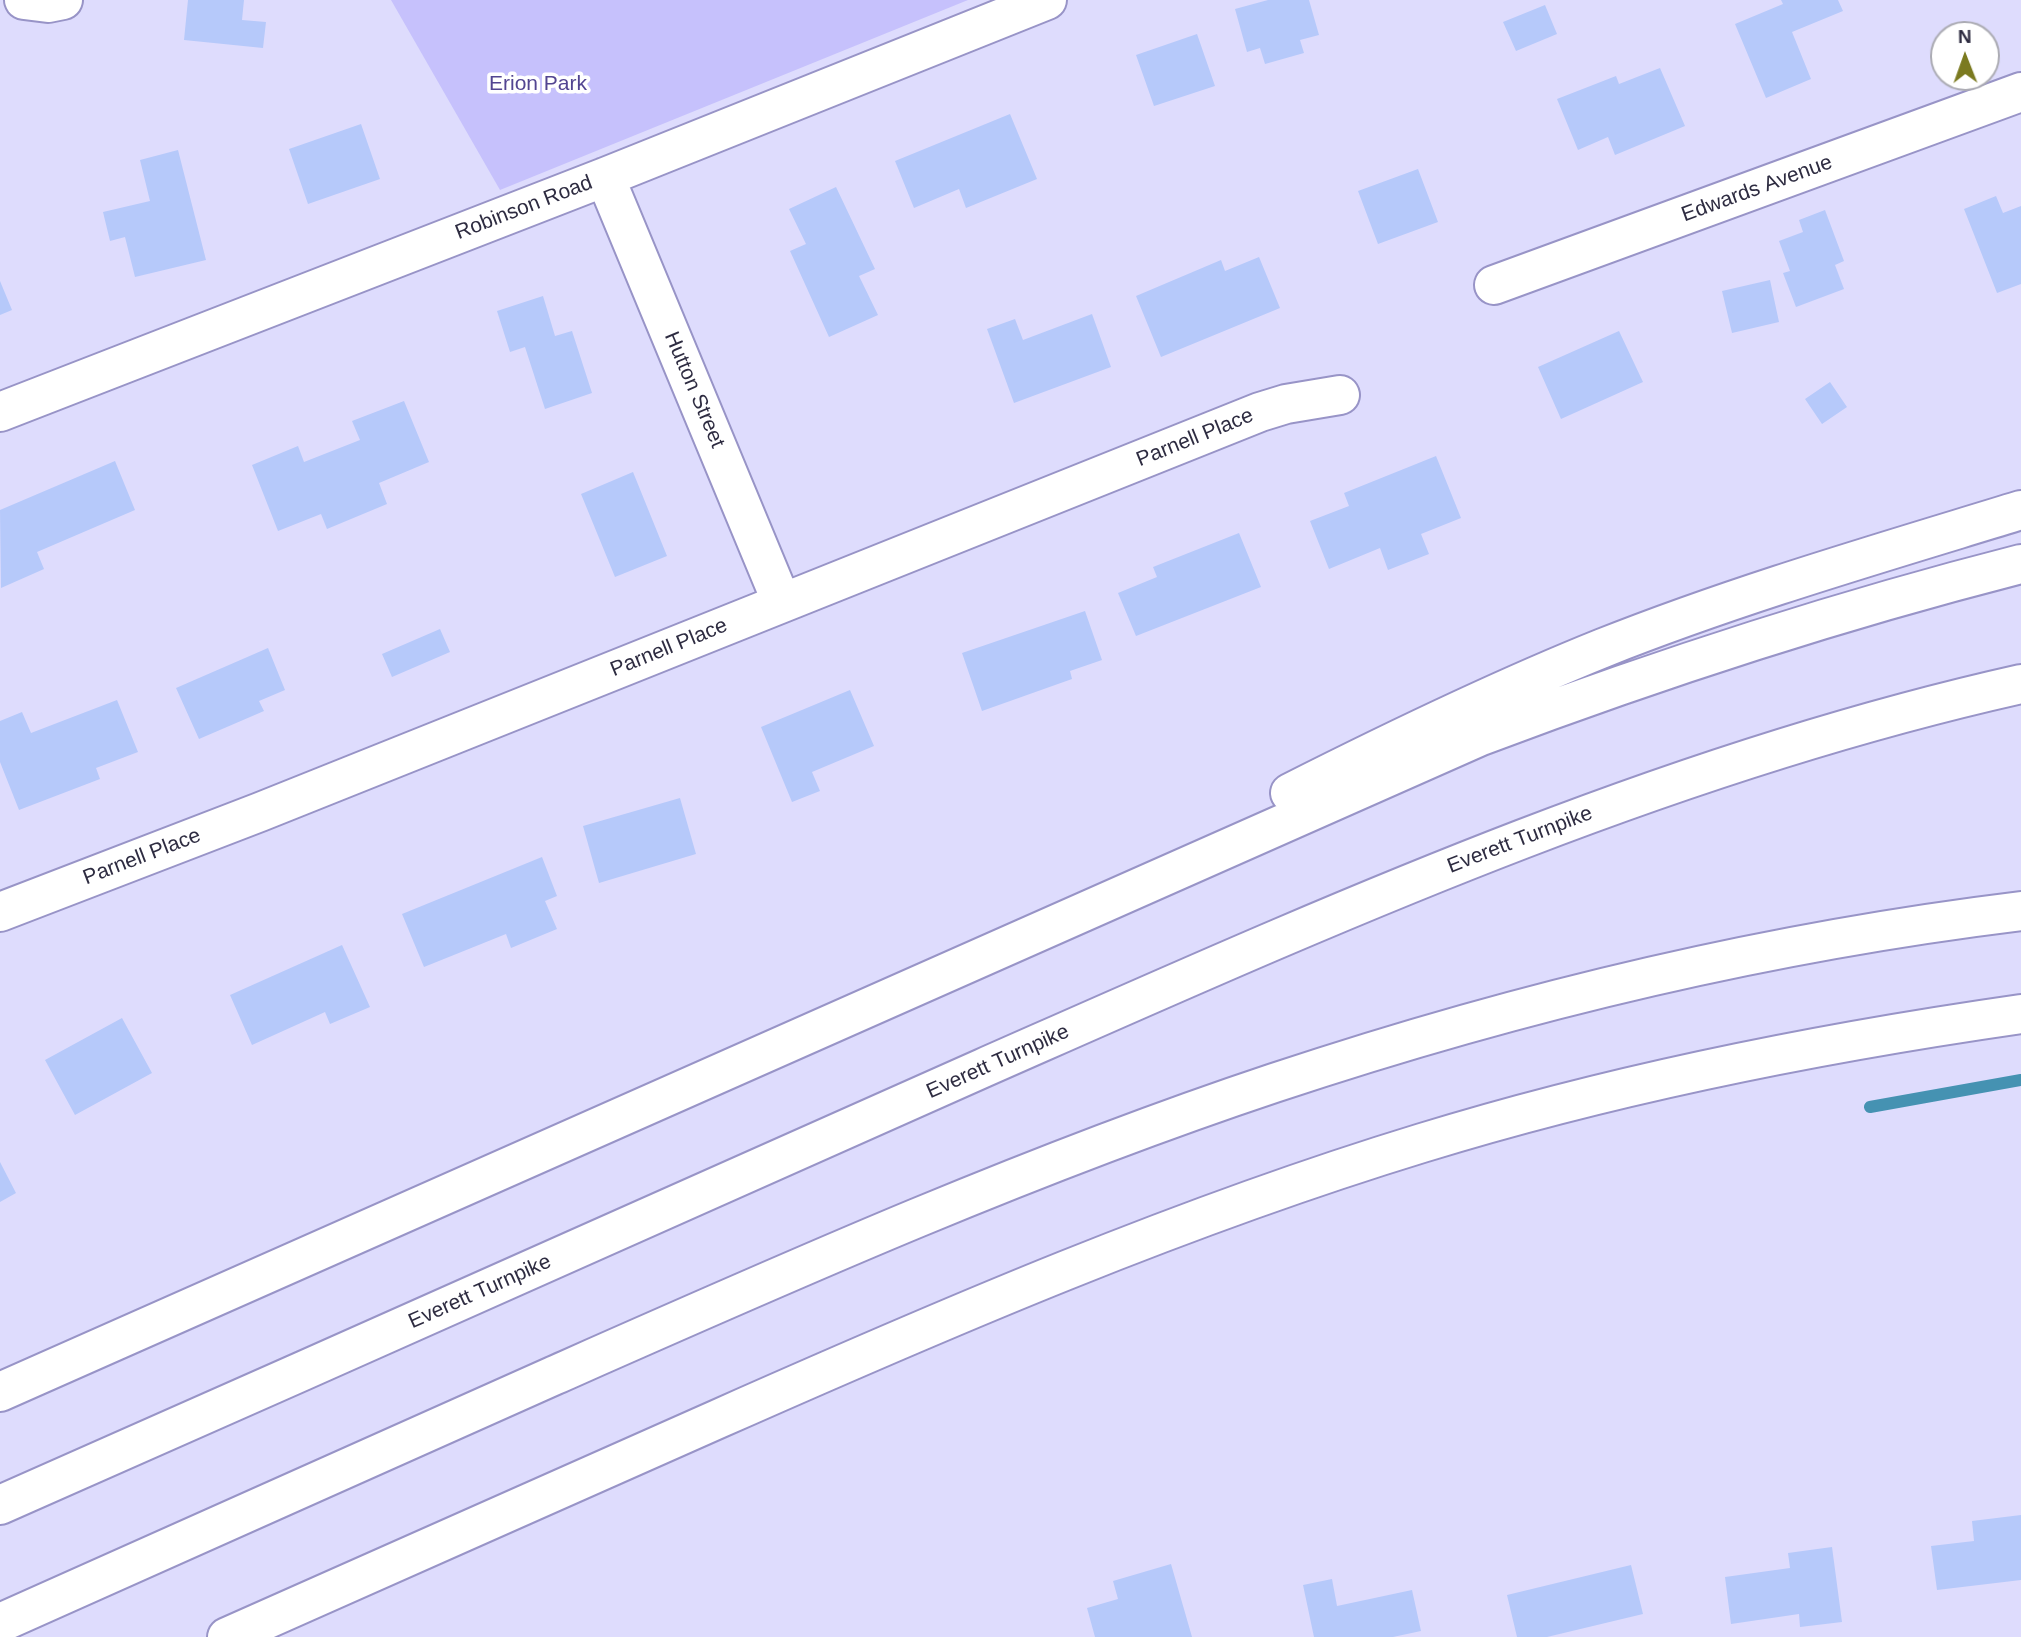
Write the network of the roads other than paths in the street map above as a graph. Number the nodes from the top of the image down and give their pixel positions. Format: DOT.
graph roads {
  1 [pos="24,0"];
  2 [pos="63,0"];
  3 [pos="1047,0"];
  4 [pos="2021,92"];
  5 [pos="605,177"];
  6 [pos="1494,285"];
  7 [pos="1340,395"];
  8 [pos="0,412"];
  9 [pos="2021,510"];
  10 [pos="2021,564"];
  11 [pos="782,603"];
  12 [pos="2021,684"];
  13 [pos="2021,897"];
  14 [pos="2021,911"];
  15 [pos="0,912"];
  16 [pos="1836,939"];
  17 [pos="881,1000"];
  18 [pos="2021,1014"];
  19 [pos="0,1392"];
  20 [pos="0,1505"];
  21 [pos="0,1623"];
  22 [pos="227,1637"];
  1 -- 2 [label="main road"];
  3 -- 5 [label="main road, Robinson Road"];
  4 -- 6 [label="main road, Edwards Avenue"];
  5 -- 8 [label="main road, Robinson Road"];
  5 -- 11 [label="main road, Hutton Street"];
  7 -- 11 [label="main road, Parnell Place"];
  9 -- 17 [label="main road"];
  10 -- 17 [label="main road"];
  11 -- 15 [label="main road, Parnell Place"];
  12 -- 20 [label="main road, Everett Turnpike"];
  13 -- 16 [label="main road"];
  14 -- 16 [label="main road"];
  16 -- 21 [label="main road"];
  17 -- 19 [label="main road"];
  18 -- 22 [label="main road"];
}
